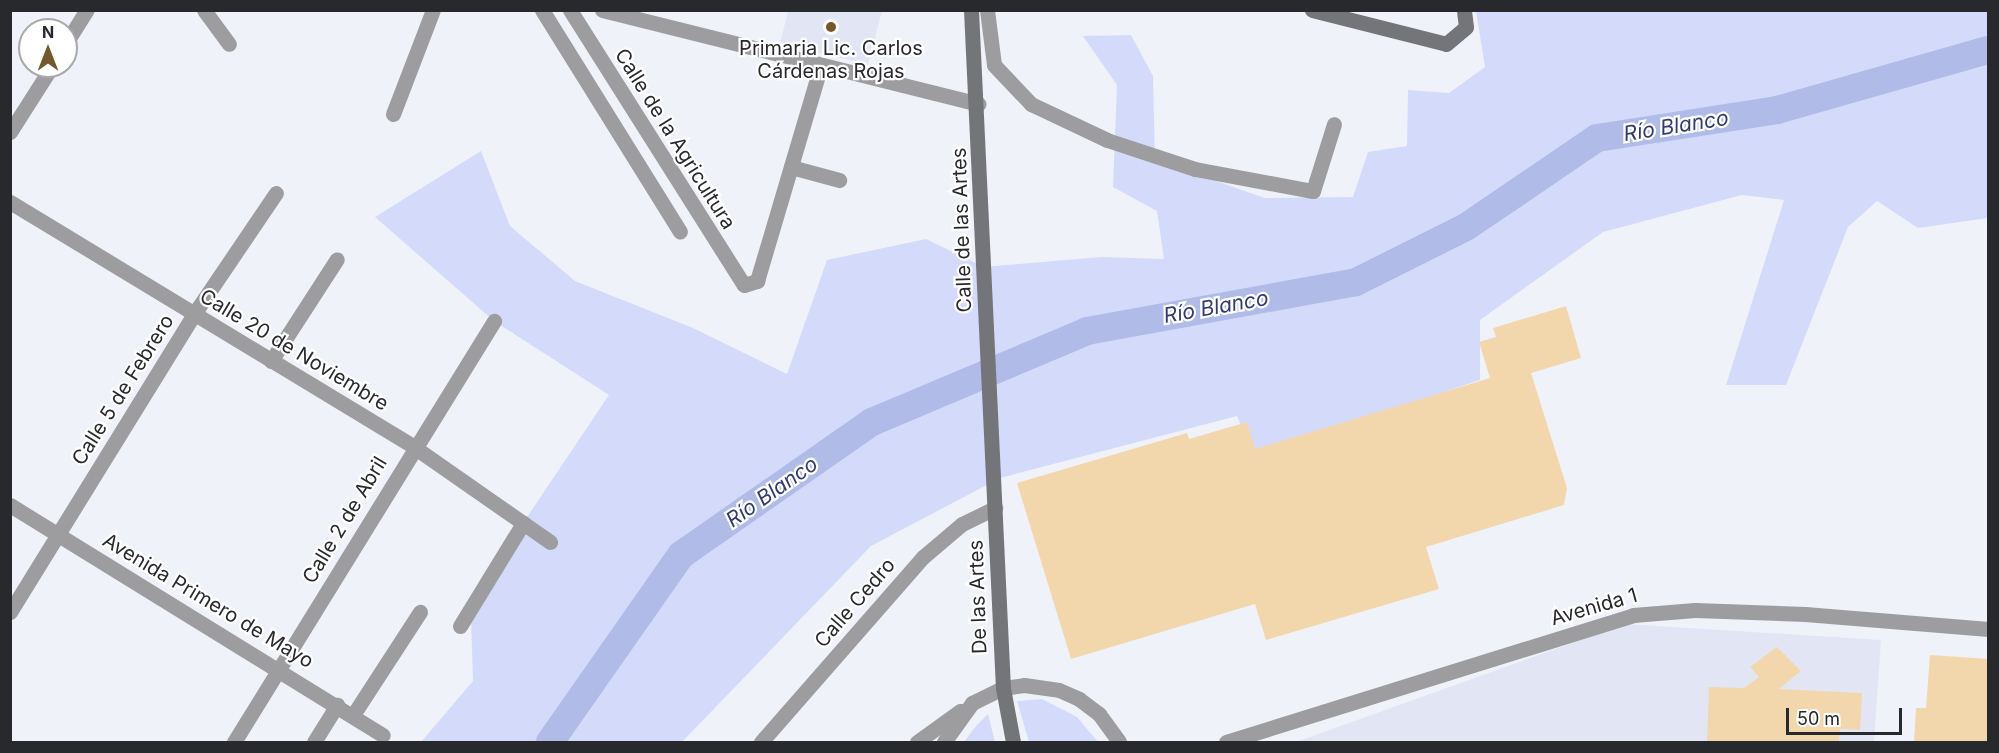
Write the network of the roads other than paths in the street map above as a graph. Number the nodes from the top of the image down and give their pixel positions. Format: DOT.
graph roads {
  1 [pos="87,10"];
  2 [pos="204,10"];
  3 [pos="433,10"];
  4 [pos="542,10"];
  5 [pos="570,10"];
  6 [pos="602,10"];
  7 [pos="971,10"];
  8 [pos="987,10"];
  9 [pos="1312,10"];
  10 [pos="1464,10"];
  11 [pos="78,24"];
  12 [pos="229,44"];
  13 [pos="821,65"];
  14 [pos="44,78"];
  15 [pos="978,104"];
  16 [pos="393,114"];
  17 [pos="1334,124"];
  18 [pos="10,132"];
  19 [pos="791,167"];
  20 [pos="839,180"];
  21 [pos="276,193"];
  22 [pos="10,202"];
  23 [pos="680,232"];
  24 [pos="337,259"];
  25 [pos="194,314"];
  26 [pos="494,321"];
  27 [pos="271,361"];
  28 [pos="414,447"];
  29 [pos="992,448"];
  30 [pos="10,506"];
  31 [pos="995,508"];
  32 [pos="523,523"];
  33 [pos="59,535"];
  34 [pos="550,542"];
  35 [pos="10,612"];
  36 [pos="420,612"];
  37 [pos="460,626"];
  38 [pos="1989,629"];
  39 [pos="280,668"];
  40 [pos="1003,688"];
  41 [pos="337,705"];
  42 [pos="966,709"];
  43 [pos="353,716"];
  44 [pos="383,735"];
  45 [pos="234,742"];
  46 [pos="314,742"];
  47 [pos="761,742"];
  48 [pos="917,742"];
  49 [pos="944,742"];
  50 [pos="1013,742"];
  51 [pos="1119,742"];
  52 [pos="1226,742"];
  1 -- 11 [label="street"];
  2 -- 12 [label="street"];
  3 -- 16 [label="street"];
  4 -- 23 [label="street"];
  5 -- 19 [label="street, Calle de la Agricultura"];
  6 -- 13 [label="street"];
  7 -- 15 [label="street, Calle de las Artes"];
  8 -- 17 [label="street"];
  9 -- 10 [label="street"];
  13 -- 15 [label="street"];
  13 -- 19 [label="street"];
  14 -- 18 [label="street"];
  15 -- 29 [label="street, Calle de las Artes"];
  19 -- 20 [label="street"];
  21 -- 25 [label="street, Calle 5 de Febrero"];
  22 -- 25 [label="street, Calle 20 de Noviembre"];
  24 -- 27 [label="street"];
  25 -- 27 [label="street, Calle 20 de Noviembre"];
  25 -- 33 [label="street, Calle 5 de Febrero"];
  26 -- 28 [label="street, Calle 2 de Abril"];
  27 -- 28 [label="street, Calle 20 de Noviembre"];
  28 -- 32 [label="street, Calle 20 de Noviembre"];
  28 -- 39 [label="street, Calle 2 de Abril"];
  29 -- 31 [label="street, De las Artes"];
  30 -- 33 [label="street, Avenida Primero de Mayo"];
  31 -- 40 [label="street, De las Artes"];
  31 -- 47 [label="street, Calle Cedro"];
  32 -- 34 [label="street, Calle 20 de Noviembre"];
  32 -- 37 [label="street"];
  33 -- 35 [label="street, Calle 5 de Febrero"];
  33 -- 39 [label="street, Avenida Primero de Mayo"];
  36 -- 43 [label="street"];
  38 -- 52 [label="street, Avenida 1"];
  39 -- 41 [label="street, Avenida Primero de Mayo"];
  39 -- 45 [label="street, Calle 2 de Abril"];
  40 -- 42 [label="street"];
  40 -- 50 [label="street, De las Artes"];
  40 -- 51 [label="street"];
  41 -- 43 [label="street, Avenida Primero de Mayo"];
  41 -- 46 [label="street"];
  42 -- 48 [label="street"];
  42 -- 49 [label="street"];
  43 -- 44 [label="street, Avenida Primero de Mayo"];
}
